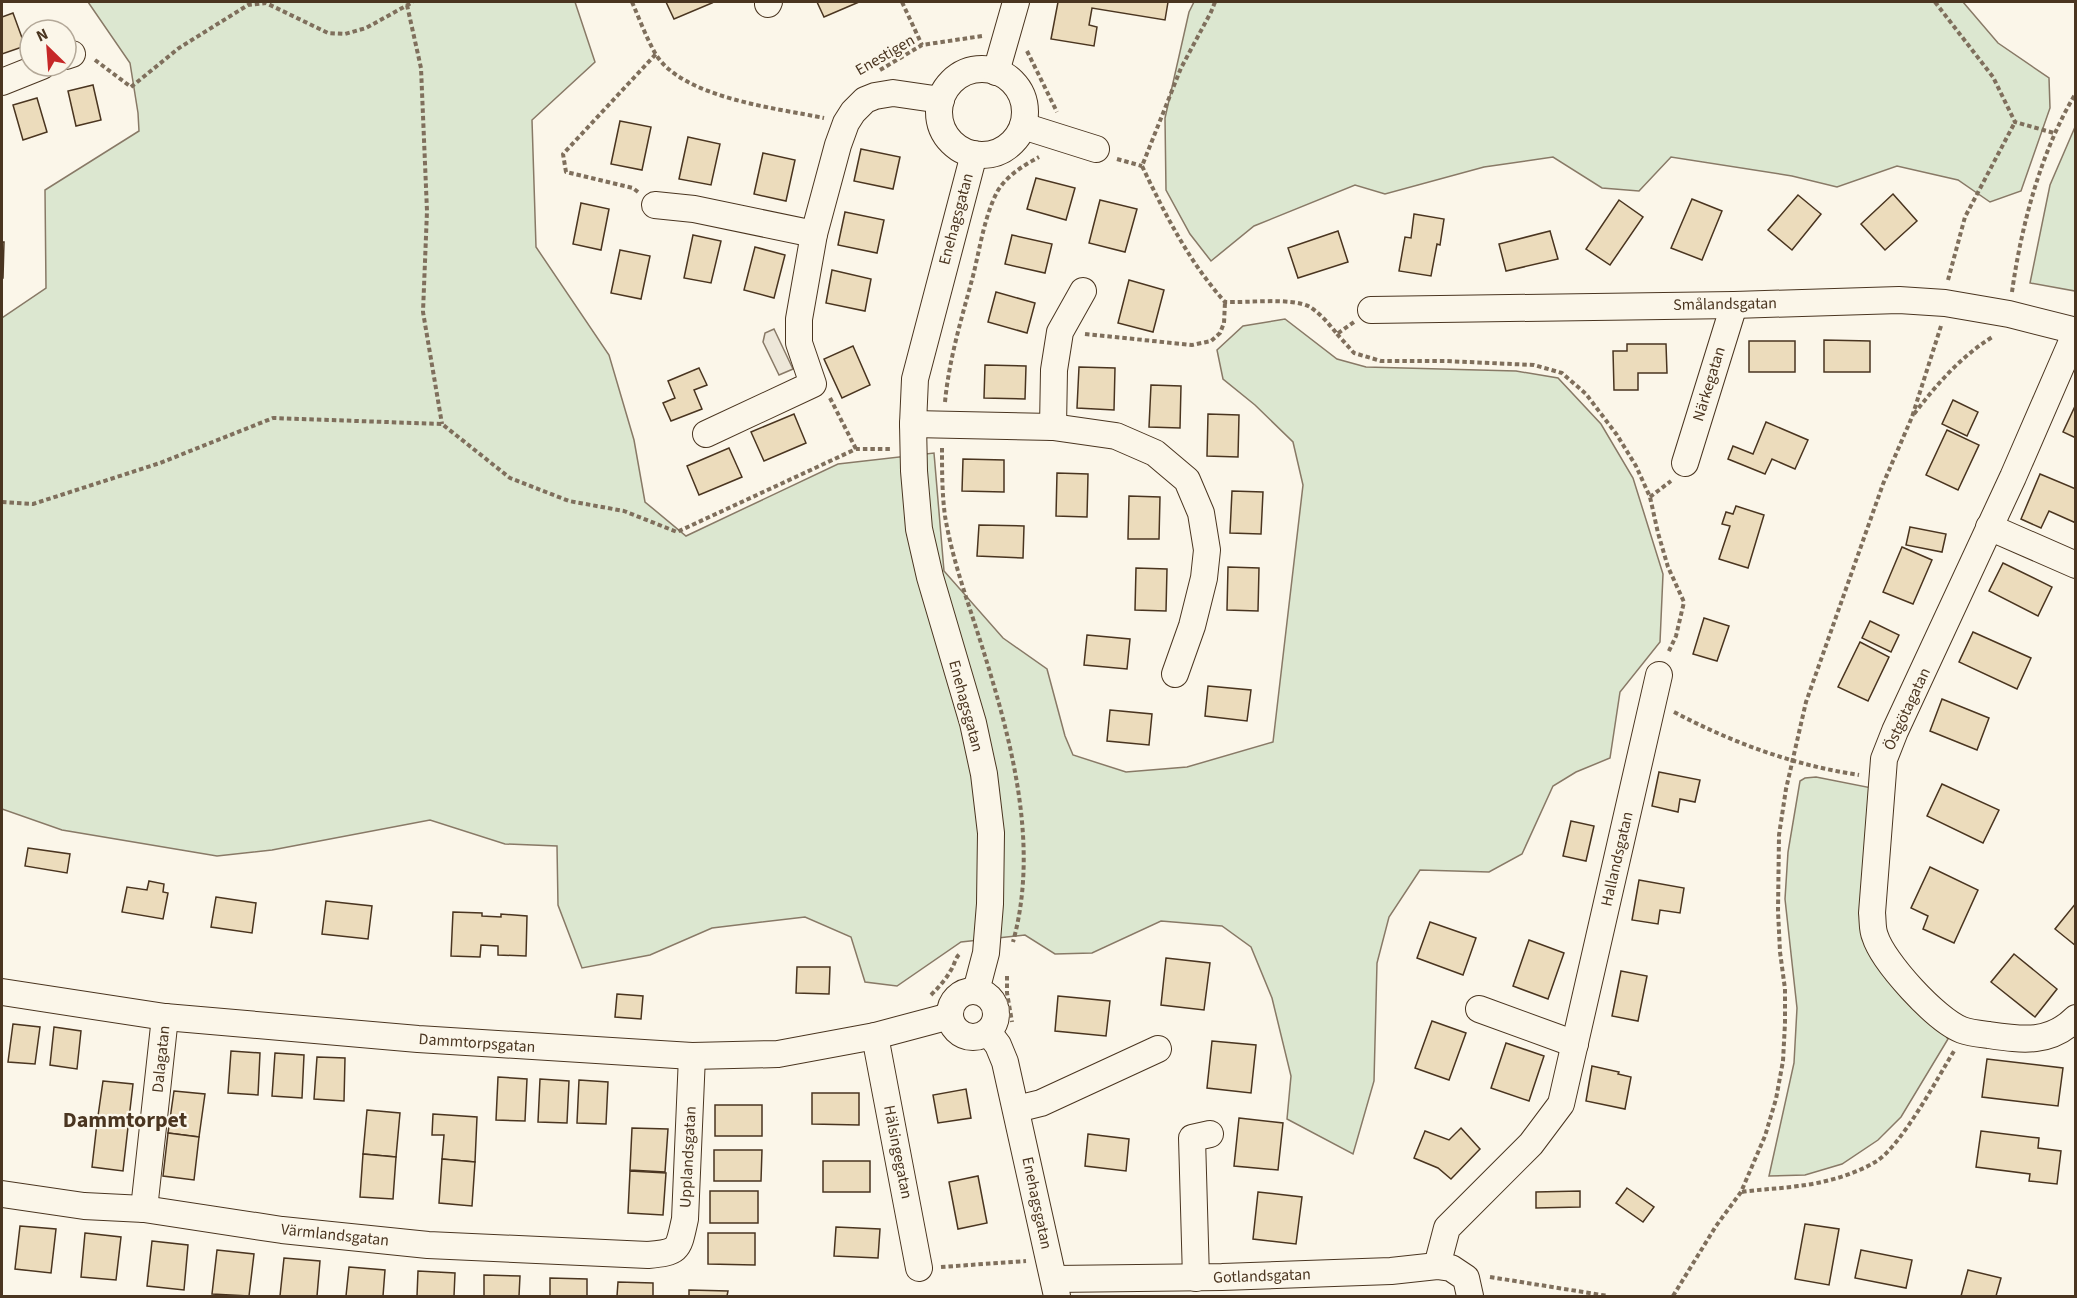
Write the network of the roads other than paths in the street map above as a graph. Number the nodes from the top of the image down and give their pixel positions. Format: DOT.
graph roads {
  1 [pos="1016,2"];
  2 [pos="996,72"];
  3 [pos="18,76"];
  4 [pos="2,82"];
  5 [pos="941,100"];
  6 [pos="1023,126"];
  7 [pos="1096,149"];
  8 [pos="974,154"];
  9 [pos="655,206"];
  10 [pos="814,234"];
  11 [pos="1083,291"];
  12 [pos="1734,305"];
  13 [pos="1371,310"];
  14 [pos="2076,332"];
  15 [pos="1053,427"];
  16 [pos="706,434"];
  17 [pos="913,436"];
  18 [pos="1685,463"];
  19 [pos="1989,527"];
  20 [pos="2076,565"];
  21 [pos="1175,674"];
  22 [pos="1659,675"];
  23 [pos="976,991"];
  24 [pos="2,992"];
  25 [pos="1479,1009"];
  26 [pos="950,1016"];
  27 [pos="165,1017"];
  28 [pos="2076,1018"];
  29 [pos="988,1032"];
  30 [pos="875,1036"];
  31 [pos="1575,1044"];
  32 [pos="1158,1050"];
  33 [pos="692,1056"];
  34 [pos="1017,1109"];
  35 [pos="1210,1134"];
  36 [pos="2,1194"];
  37 [pos="144,1209"];
  38 [pos="670,1253"];
  39 [pos="1437,1266"];
  40 [pos="919,1268"];
  41 [pos="1054,1278"];
  42 [pos="1196,1278"];
  43 [pos="1475,1282"];
  44 [pos="1222,1287"];
  1 -- 2 [label="street"];
  2 -- 5 [label="street"];
  2 -- 6 [label="street"];
  3 -- 4 [label="street"];
  5 -- 8 [label="street, Enehagsgatan"];
  5 -- 10 [label="street"];
  6 -- 7 [label="street"];
  6 -- 8 [label="street, Enehagsgatan"];
  8 -- 17 [label="street, Enehagsgatan"];
  9 -- 10 [label="street"];
  10 -- 16 [label="street"];
  11 -- 15 [label="street"];
  12 -- 13 [label="street, Smålandsgatan"];
  12 -- 14 [label="street, Smålandsgatan"];
  12 -- 18 [label="street, Närkegatan"];
  14 -- 19 [label="street, Östgötagatan"];
  15 -- 17 [label="street"];
  15 -- 21 [label="street"];
  17 -- 23 [label="street, Enehagsgatan"];
  19 -- 20 [label="street"];
  19 -- 28 [label="street, Östgötagatan"];
  22 -- 31 [label="street, Hallandsgatan"];
  23 -- 26 [label="street"];
  23 -- 29 [label="street"];
  24 -- 27 [label="street, Dammtorpsgatan"];
  25 -- 31 [label="street"];
  26 -- 29 [label="street"];
  26 -- 30 [label="street, Dammtorpsgatan"];
  27 -- 33 [label="street, Dammtorpsgatan"];
  27 -- 37 [label="street, Dalagatan"];
  29 -- 34 [label="street, Enehagsgatan"];
  30 -- 33 [label="street, Dammtorpsgatan"];
  30 -- 40 [label="street, Hälsingegatan"];
  31 -- 39 [label="street, Hallandsgatan"];
  32 -- 34 [label="street"];
  33 -- 38 [label="street, Upplandsgatan"];
  34 -- 41 [label="street, Enehagsgatan"];
  35 -- 42 [label="street"];
  36 -- 37 [label="street, Värmlandsgatan"];
  37 -- 38 [label="street, Värmlandsgatan"];
  39 -- 43 [label="street, Gotlandsgatan"];
  39 -- 44 [label="street, Gotlandsgatan"];
  41 -- 42 [label="street, Gotlandsgatan"];
  42 -- 44 [label="street, Gotlandsgatan"];
}
